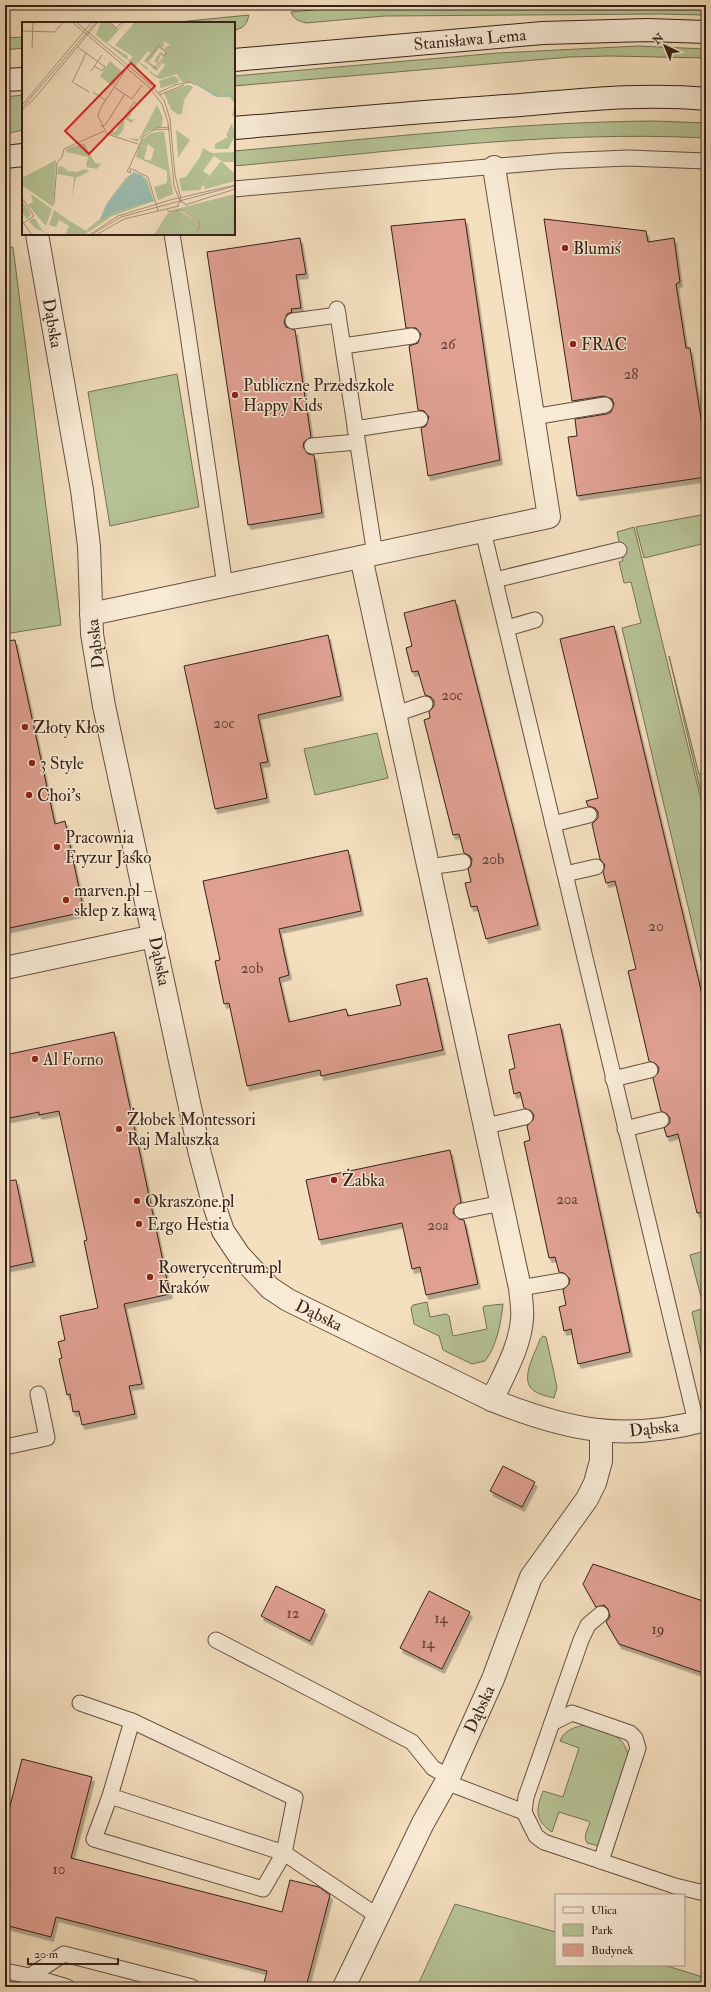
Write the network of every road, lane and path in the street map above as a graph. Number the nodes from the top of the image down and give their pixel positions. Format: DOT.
graph roads {
  1 [pos="706,32"];
  2 [pos="235,60"];
  3 [pos="22,79"];
  4 [pos="5,80"];
  5 [pos="706,99"];
  6 [pos="235,128"];
  7 [pos="22,155"];
  8 [pos="5,157"];
  9 [pos="706,161"];
  10 [pos="494,167"];
  11 [pos="235,190"];
  12 [pos="37,235"];
  13 [pos="172,235"];
  14 [pos="293,321"];
  15 [pos="412,336"];
  16 [pos="343,346"];
  17 [pos="605,405"];
  18 [pos="533,417"];
  19 [pos="420,419"];
  20 [pos="356,435"];
  21 [pos="312,446"];
  22 [pos="483,531"];
  23 [pos="619,550"];
  24 [pos="368,556"];
  25 [pos="495,580"];
  26 [pos="225,586"];
  27 [pos="91,614"];
  28 [pos="535,620"];
  29 [pos="506,628"];
  30 [pos="425,704"];
  31 [pos="396,714"];
  32 [pos="588,815"];
  33 [pos="553,824"];
  34 [pos="463,862"];
  35 [pos="430,867"];
  36 [pos="596,867"];
  37 [pos="565,874"];
  38 [pos="154,936"];
  39 [pos="5,968"];
  40 [pos="650,1070"];
  41 [pos="613,1079"];
  42 [pos="526,1117"];
  43 [pos="661,1120"];
  44 [pos="486,1126"];
  45 [pos="625,1129"];
  46 [pos="502,1203"];
  47 [pos="462,1211"];
  48 [pos="561,1281"];
  49 [pos="520,1288"];
  50 [pos="38,1394"];
  51 [pos="492,1400"];
  52 [pos="701,1421"];
  53 [pos="601,1431"];
  54 [pos="5,1447"];
  55 [pos="601,1614"];
  56 [pos="216,1640"];
  57 [pos="80,1703"];
  58 [pos="132,1721"];
  59 [pos="552,1723"];
  60 [pos="447,1779"];
  61 [pos="110,1796"];
  62 [pos="524,1812"];
  63 [pos="284,1853"];
  64 [pos="601,1861"];
  65 [pos="706,1891"];
  66 [pos="379,1917"];
  67 [pos="5,1971"];
  68 [pos="30,1976"];
  69 [pos="67,1987"];
  70 [pos="192,1987"];
  71 [pos="344,1987"];
  1 -- 2 [label="street, Stanisława Lema"];
  3 -- 4 [label="street"];
  5 -- 6 [label="street"];
  7 -- 8 [label="street"];
  9 -- 10 [label="lane"];
  10 -- 11 [label="lane"];
  10 -- 18 [label="street"];
  12 -- 27 [label="street, Dąbska"];
  13 -- 26 [label="lane"];
  14 -- 16 [label="lane"];
  15 -- 16 [label="lane"];
  16 -- 20 [label="lane"];
  17 -- 18 [label="lane"];
  18 -- 22 [label="street"];
  19 -- 20 [label="lane"];
  20 -- 21 [label="lane"];
  20 -- 24 [label="lane"];
  22 -- 24 [label="street"];
  22 -- 25 [label="lane"];
  23 -- 25 [label="lane"];
  24 -- 26 [label="street"];
  24 -- 31 [label="street"];
  25 -- 29 [label="lane"];
  26 -- 27 [label="street"];
  27 -- 38 [label="street, Dąbska"];
  28 -- 29 [label="lane"];
  29 -- 33 [label="lane"];
  30 -- 31 [label="lane"];
  31 -- 35 [label="street"];
  32 -- 33 [label="lane"];
  33 -- 37 [label="lane"];
  34 -- 35 [label="lane"];
  35 -- 44 [label="street"];
  36 -- 37 [label="lane"];
  37 -- 41 [label="lane"];
  38 -- 39 [label="street"];
  38 -- 51 [label="street, Dąbska"];
  40 -- 41 [label="lane"];
  41 -- 45 [label="lane"];
  42 -- 44 [label="lane"];
  43 -- 45 [label="lane"];
  44 -- 46 [label="street"];
  45 -- 52 [label="lane"];
  46 -- 47 [label="lane"];
  46 -- 49 [label="street"];
  48 -- 49 [label="lane"];
  49 -- 51 [label="street"];
  50 -- 54 [label="lane"];
  51 -- 53 [label="street, Dąbska"];
  52 -- 53 [label="street, Dąbska"];
  53 -- 60 [label="street, Dąbska"];
  55 -- 59 [label="lane"];
  56 -- 60 [label="lane"];
  57 -- 58 [label="lane"];
  58 -- 61 [label="lane"];
  58 -- 63 [label="lane"];
  59 -- 62 [label="lane"];
  59 -- 64 [label="lane"];
  60 -- 62 [label="lane"];
  60 -- 66 [label="street, Dąbska"];
  61 -- 63 [label="lane"];
  61 -- 63 [label="lane"];
  62 -- 64 [label="lane"];
  63 -- 66 [label="lane"];
  64 -- 65 [label="lane"];
  66 -- 71 [label="street, Dąbska"];
  67 -- 68 [label="lane"];
  68 -- 69 [label="lane"];
  68 -- 70 [label="lane"];
}
